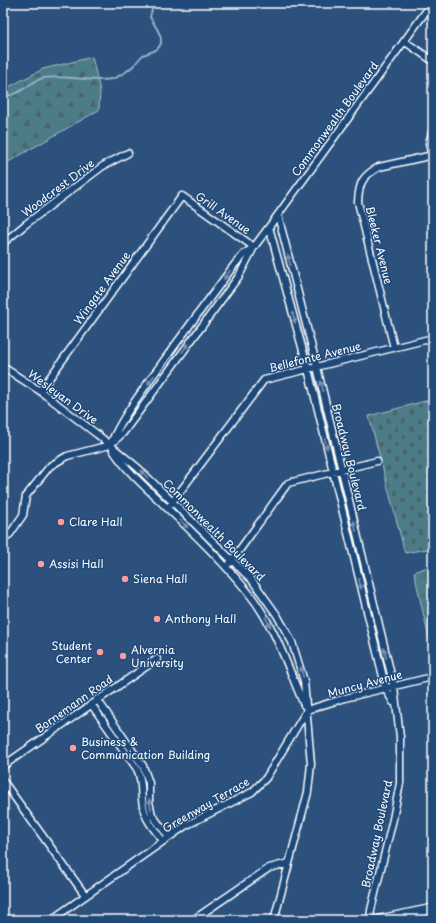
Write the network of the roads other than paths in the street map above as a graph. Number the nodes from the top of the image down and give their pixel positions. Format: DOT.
graph roads {
  1 [pos="432,3"];
  2 [pos="404,41"];
  3 [pos="433,61"];
  4 [pos="433,129"];
  5 [pos="128,153"];
  6 [pos="432,155"];
  7 [pos="433,163"];
  8 [pos="182,196"];
  9 [pos="278,215"];
  10 [pos="269,227"];
  11 [pos="3,244"];
  12 [pos="254,247"];
  13 [pos="433,338"];
  14 [pos="394,348"];
  15 [pos="3,367"];
  16 [pos="317,367"];
  17 [pos="308,369"];
  18 [pos="40,391"];
  19 [pos="110,445"];
  20 [pos="377,461"];
  21 [pos="342,470"];
  22 [pos="333,472"];
  23 [pos="172,502"];
  24 [pos="168,508"];
  25 [pos="3,538"];
  26 [pos="232,561"];
  27 [pos="226,568"];
  28 [pos="157,659"];
  29 [pos="428,678"];
  30 [pos="394,687"];
  31 [pos="386,689"];
  32 [pos="97,699"];
  33 [pos="91,704"];
  34 [pos="395,705"];
  35 [pos="307,710"];
  36 [pos="3,766"];
  37 [pos="3,781"];
  38 [pos="169,837"];
  39 [pos="163,841"];
  40 [pos="289,863"];
  41 [pos="85,895"];
  42 [pos="433,909"];
  43 [pos="51,920"];
  44 [pos="193,920"];
  45 [pos="274,920"];
  46 [pos="370,920"];
  47 [pos="380,920"];
  1 -- 2 [label="street, Commonwealth Boulevard"];
  2 -- 3 [label="street"];
  2 -- 9 [label="street, Commonwealth Boulevard"];
  4 -- 6 [label="street"];
  5 -- 11 [label="street, Woodcrest Drive"];
  6 -- 7 [label="street"];
  6 -- 14 [label="street, Bleeker Avenue"];
  8 -- 12 [label="street, Grill Avenue"];
  8 -- 18 [label="street, Wingate Avenue"];
  9 -- 10 [label="street, Commonwealth Boulevard"];
  16 -- 9 [label="street, Broadway Boulevard, one-way"];
  10 -- 12 [label="street, Commonwealth Boulevard"];
  10 -- 17 [label="street, Broadway Boulevard, one-way"];
  19 -- 12 [label="street, Commonwealth Boulevard, one-way"];
  12 -- 19 [label="street, Commonwealth Boulevard, one-way"];
  13 -- 14 [label="street, Bellefonte Avenue"];
  14 -- 16 [label="street, Bellefonte Avenue"];
  15 -- 18 [label="street, Wesleyan Drive"];
  16 -- 17 [label="street, Bellefonte Avenue"];
  21 -- 16 [label="street, Broadway Boulevard, one-way"];
  17 -- 22 [label="street, Broadway Boulevard, one-way"];
  17 -- 23 [label="street, Bellefonte Avenue"];
  18 -- 19 [label="street, Wesleyan Drive"];
  23 -- 19 [label="street, Commonwealth Boulevard, one-way"];
  19 -- 24 [label="street, Commonwealth Boulevard"];
  19 -- 25 [label="street"];
  20 -- 21 [label="street"];
  21 -- 22 [label="street"];
  30 -- 21 [label="street, Broadway Boulevard, one-way"];
  22 -- 26 [label="street"];
  22 -- 31 [label="street, Broadway Boulevard, one-way"];
  23 -- 24 [label="street, Bellefonte Avenue"];
  23 -- 26 [label="street, Commonwealth Boulevard"];
  24 -- 27 [label="street, Commonwealth Boulevard, one-way"];
  26 -- 27 [label="street"];
  35 -- 26 [label="street, Commonwealth Boulevard, one-way"];
  27 -- 35 [label="street, Commonwealth Boulevard, one-way"];
  28 -- 32 [label="street, Bornemann Road"];
  29 -- 30 [label="street, Muncy Avenue"];
  30 -- 31 [label="street, Muncy Avenue"];
  30 -- 34 [label="street, Broadway Boulevard"];
  31 -- 34 [label="street, Broadway Boulevard"];
  31 -- 35 [label="street, Muncy Avenue"];
  32 -- 33 [label="street, Bornemann Road"];
  38 -- 32 [label="street, one-way"];
  33 -- 36 [label="street, Bornemann Road"];
  33 -- 39 [label="street"];
  34 -- 46 [label="street, Broadway Boulevard"];
  35 -- 38 [label="street, Greenway Terrace"];
  35 -- 40 [label="street, Commonwealth Boulevard"];
  37 -- 41 [label="street"];
  38 -- 39 [label="street, Greenway Terrace"];
  39 -- 41 [label="street, Greenway Terrace"];
  40 -- 44 [label="street"];
  40 -- 45 [label="street, Commonwealth Boulevard"];
  41 -- 43 [label="street, Greenway Terrace"];
  42 -- 47 [label="street"];
}
